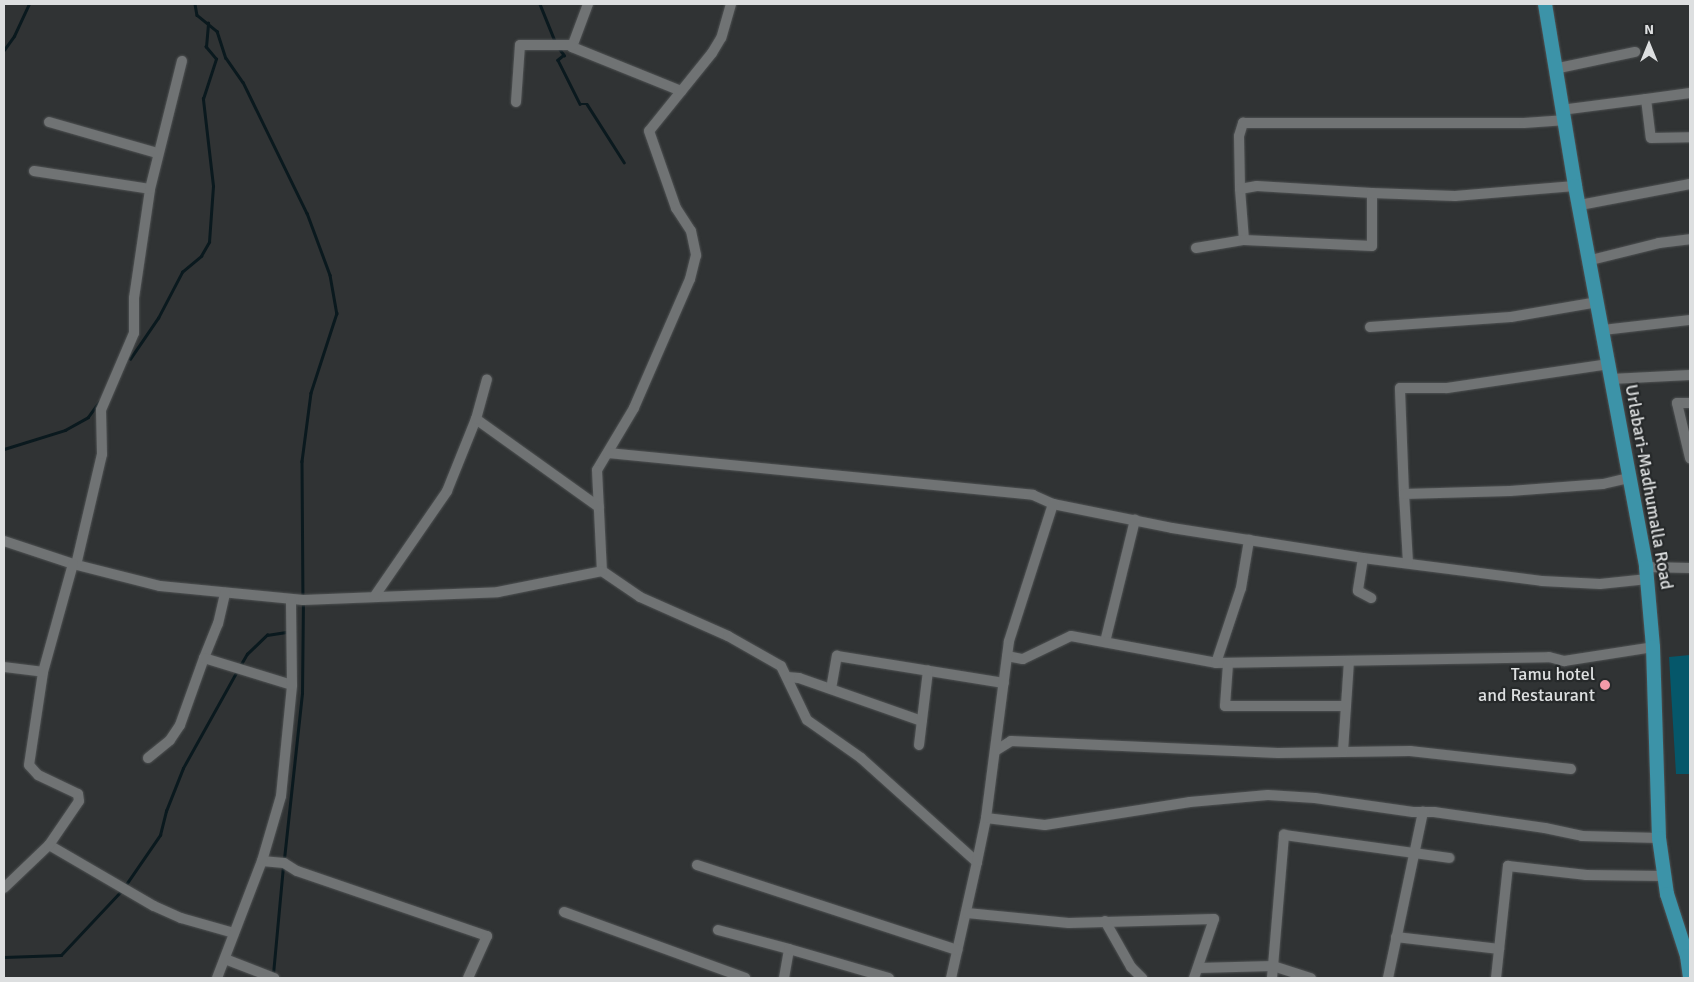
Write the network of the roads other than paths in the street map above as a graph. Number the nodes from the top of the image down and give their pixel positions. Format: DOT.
graph roads {
  1 [pos="588,4"];
  2 [pos="731,4"];
  3 [pos="1545,4"];
  4 [pos="572,45"];
  5 [pos="1635,52"];
  6 [pos="182,61"];
  7 [pos="1554,69"];
  8 [pos="681,91"];
  9 [pos="1690,93"];
  10 [pos="1646,98"];
  11 [pos="516,102"];
  12 [pos="1562,115"];
  13 [pos="49,122"];
  14 [pos="1690,138"];
  15 [pos="157,153"];
  16 [pos="34,171"];
  17 [pos="1690,184"];
  18 [pos="1575,186"];
  19 [pos="150,189"];
  20 [pos="1240,189"];
  21 [pos="1372,192"];
  22 [pos="1580,205"];
  23 [pos="1690,239"];
  24 [pos="1244,240"];
  25 [pos="1196,248"];
  26 [pos="1591,260"];
  27 [pos="1598,302"];
  28 [pos="1690,320"];
  29 [pos="1370,327"];
  30 [pos="1603,330"];
  31 [pos="1609,364"];
  32 [pos="1690,376"];
  33 [pos="487,379"];
  34 [pos="1612,379"];
  35 [pos="1690,403"];
  36 [pos="476,419"];
  37 [pos="608,453"];
  38 [pos="1690,458"];
  39 [pos="1630,478"];
  40 [pos="1404,494"];
  41 [pos="1053,504"];
  42 [pos="599,508"];
  43 [pos="1135,520"];
  44 [pos="1249,540"];
  45 [pos="4,541"];
  46 [pos="1363,558"];
  47 [pos="1408,563"];
  48 [pos="75,564"];
  49 [pos="1690,568"];
  50 [pos="602,571"];
  51 [pos="1647,573"];
  52 [pos="225,593"];
  53 [pos="374,598"];
  54 [pos="1370,598"];
  55 [pos="291,600"];
  56 [pos="1105,642"];
  57 [pos="1653,648"];
  58 [pos="1007,656"];
  59 [pos="204,658"];
  60 [pos="1349,661"];
  61 [pos="1216,663"];
  62 [pos="1228,664"];
  63 [pos="4,666"];
  64 [pos="928,671"];
  65 [pos="43,672"];
  66 [pos="787,677"];
  67 [pos="1004,683"];
  68 [pos="292,685"];
  69 [pos="831,689"];
  70 [pos="1346,706"];
  71 [pos="922,721"];
  72 [pos="919,745"];
  73 [pos="995,751"];
  74 [pos="1344,751"];
  75 [pos="148,758"];
  76 [pos="1571,769"];
  77 [pos="1423,812"];
  78 [pos="986,818"];
  79 [pos="1659,838"];
  80 [pos="49,845"];
  81 [pos="1413,853"];
  82 [pos="1449,858"];
  83 [pos="262,861"];
  84 [pos="977,862"];
  85 [pos="697,865"];
  86 [pos="1664,876"];
  87 [pos="4,888"];
  88 [pos="564,912"];
  89 [pos="966,913"];
  90 [pos="1105,921"];
  91 [pos="718,930"];
  92 [pos="234,933"];
  93 [pos="1396,937"];
  94 [pos="789,949"];
  95 [pos="1500,949"];
  96 [pos="957,950"];
  97 [pos="1688,954"];
  98 [pos="225,959"];
  99 [pos="1273,966"];
  100 [pos="1198,968"];
  101 [pos="217,978"];
  102 [pos="274,978"];
  103 [pos="468,978"];
  104 [pos="745,978"];
  105 [pos="784,978"];
  106 [pos="889,978"];
  107 [pos="951,978"];
  108 [pos="1142,978"];
  109 [pos="1194,978"];
  110 [pos="1272,978"];
  111 [pos="1310,978"];
  112 [pos="1388,978"];
  113 [pos="1496,978"];
  114 [pos="1690,978"];
  1 -- 4 [label="street"];
  2 -- 8 [label="street"];
  3 -- 7 [label="main road, Urlabari-Madhumalla Road"];
  4 -- 8 [label="street"];
  4 -- 11 [label="street"];
  5 -- 7 [label="street"];
  6 -- 15 [label="street"];
  7 -- 12 [label="main road, Urlabari-Madhumalla Road"];
  8 -- 37 [label="street"];
  9 -- 10 [label="street"];
  10 -- 12 [label="street"];
  10 -- 14 [label="street"];
  12 -- 18 [label="main road, Urlabari-Madhumalla Road"];
  12 -- 20 [label="street"];
  13 -- 15 [label="street"];
  15 -- 19 [label="street"];
  16 -- 19 [label="street"];
  17 -- 22 [label="street"];
  18 -- 21 [label="street"];
  18 -- 22 [label="main road, Urlabari-Madhumalla Road"];
  19 -- 48 [label="street"];
  20 -- 21 [label="street"];
  20 -- 24 [label="street"];
  21 -- 24 [label="street"];
  22 -- 26 [label="main road, Urlabari-Madhumalla Road"];
  23 -- 26 [label="street"];
  24 -- 25 [label="street"];
  26 -- 27 [label="main road, Urlabari-Madhumalla Road"];
  27 -- 29 [label="street"];
  27 -- 30 [label="main road, Urlabari-Madhumalla Road"];
  28 -- 30 [label="street"];
  30 -- 31 [label="main road, Urlabari-Madhumalla Road"];
  31 -- 34 [label="main road, Urlabari-Madhumalla Road"];
  31 -- 40 [label="street"];
  32 -- 34 [label="street"];
  33 -- 36 [label="street"];
  34 -- 39 [label="main road, Urlabari-Madhumalla Road"];
  35 -- 38 [label="street"];
  36 -- 42 [label="street"];
  36 -- 53 [label="street"];
  37 -- 41 [label="street"];
  37 -- 42 [label="street"];
  39 -- 40 [label="street"];
  39 -- 51 [label="main road, Urlabari-Madhumalla Road"];
  40 -- 47 [label="street"];
  41 -- 43 [label="street"];
  41 -- 58 [label="street"];
  42 -- 50 [label="street"];
  43 -- 44 [label="street"];
  43 -- 56 [label="street"];
  44 -- 46 [label="street"];
  44 -- 61 [label="street"];
  45 -- 48 [label="street"];
  46 -- 47 [label="street"];
  46 -- 54 [label="street"];
  47 -- 51 [label="street"];
  48 -- 52 [label="street"];
  48 -- 65 [label="street"];
  49 -- 51 [label="street"];
  50 -- 53 [label="street"];
  50 -- 66 [label="street"];
  51 -- 57 [label="main road, Urlabari-Madhumalla Road"];
  52 -- 55 [label="street"];
  52 -- 59 [label="street"];
  53 -- 55 [label="street"];
  55 -- 68 [label="street"];
  56 -- 58 [label="street"];
  56 -- 61 [label="street"];
  57 -- 60 [label="street"];
  57 -- 79 [label="main road, Urlabari-Madhumalla Road"];
  58 -- 67 [label="street"];
  59 -- 68 [label="street"];
  59 -- 75 [label="street"];
  60 -- 62 [label="street"];
  60 -- 70 [label="street"];
  61 -- 62 [label="street"];
  62 -- 70 [label="street"];
  63 -- 65 [label="street"];
  64 -- 67 [label="street"];
  64 -- 69 [label="street"];
  64 -- 71 [label="street"];
  65 -- 80 [label="street"];
  66 -- 69 [label="street"];
  66 -- 84 [label="street"];
  67 -- 73 [label="street"];
  68 -- 83 [label="street"];
  69 -- 71 [label="street"];
  70 -- 74 [label="street"];
  71 -- 72 [label="street"];
  73 -- 74 [label="street"];
  73 -- 78 [label="street"];
  74 -- 76 [label="street"];
  77 -- 78 [label="street"];
  77 -- 79 [label="street"];
  77 -- 81 [label="street"];
  78 -- 84 [label="street"];
  79 -- 86 [label="main road, Urlabari-Madhumalla Road"];
  80 -- 87 [label="street"];
  80 -- 92 [label="street"];
  81 -- 82 [label="street"];
  81 -- 93 [label="street"];
  81 -- 99 [label="street"];
  83 -- 92 [label="street"];
  83 -- 103 [label="street"];
  84 -- 89 [label="street"];
  85 -- 96 [label="street"];
  86 -- 95 [label="street"];
  86 -- 97 [label="main road, Urlabari-Madhumalla Road"];
  88 -- 104 [label="street"];
  89 -- 90 [label="street"];
  89 -- 96 [label="street"];
  90 -- 100 [label="street"];
  90 -- 108 [label="street"];
  91 -- 94 [label="street"];
  92 -- 98 [label="street"];
  93 -- 95 [label="street"];
  93 -- 112 [label="street"];
  94 -- 105 [label="street"];
  94 -- 106 [label="street"];
  95 -- 113 [label="street"];
  96 -- 107 [label="street"];
  97 -- 114 [label="main road, Urlabari-Madhumalla Road"];
  98 -- 101 [label="street"];
  98 -- 102 [label="street"];
  99 -- 100 [label="street"];
  99 -- 110 [label="street"];
  99 -- 111 [label="street"];
  100 -- 109 [label="street"];
}
